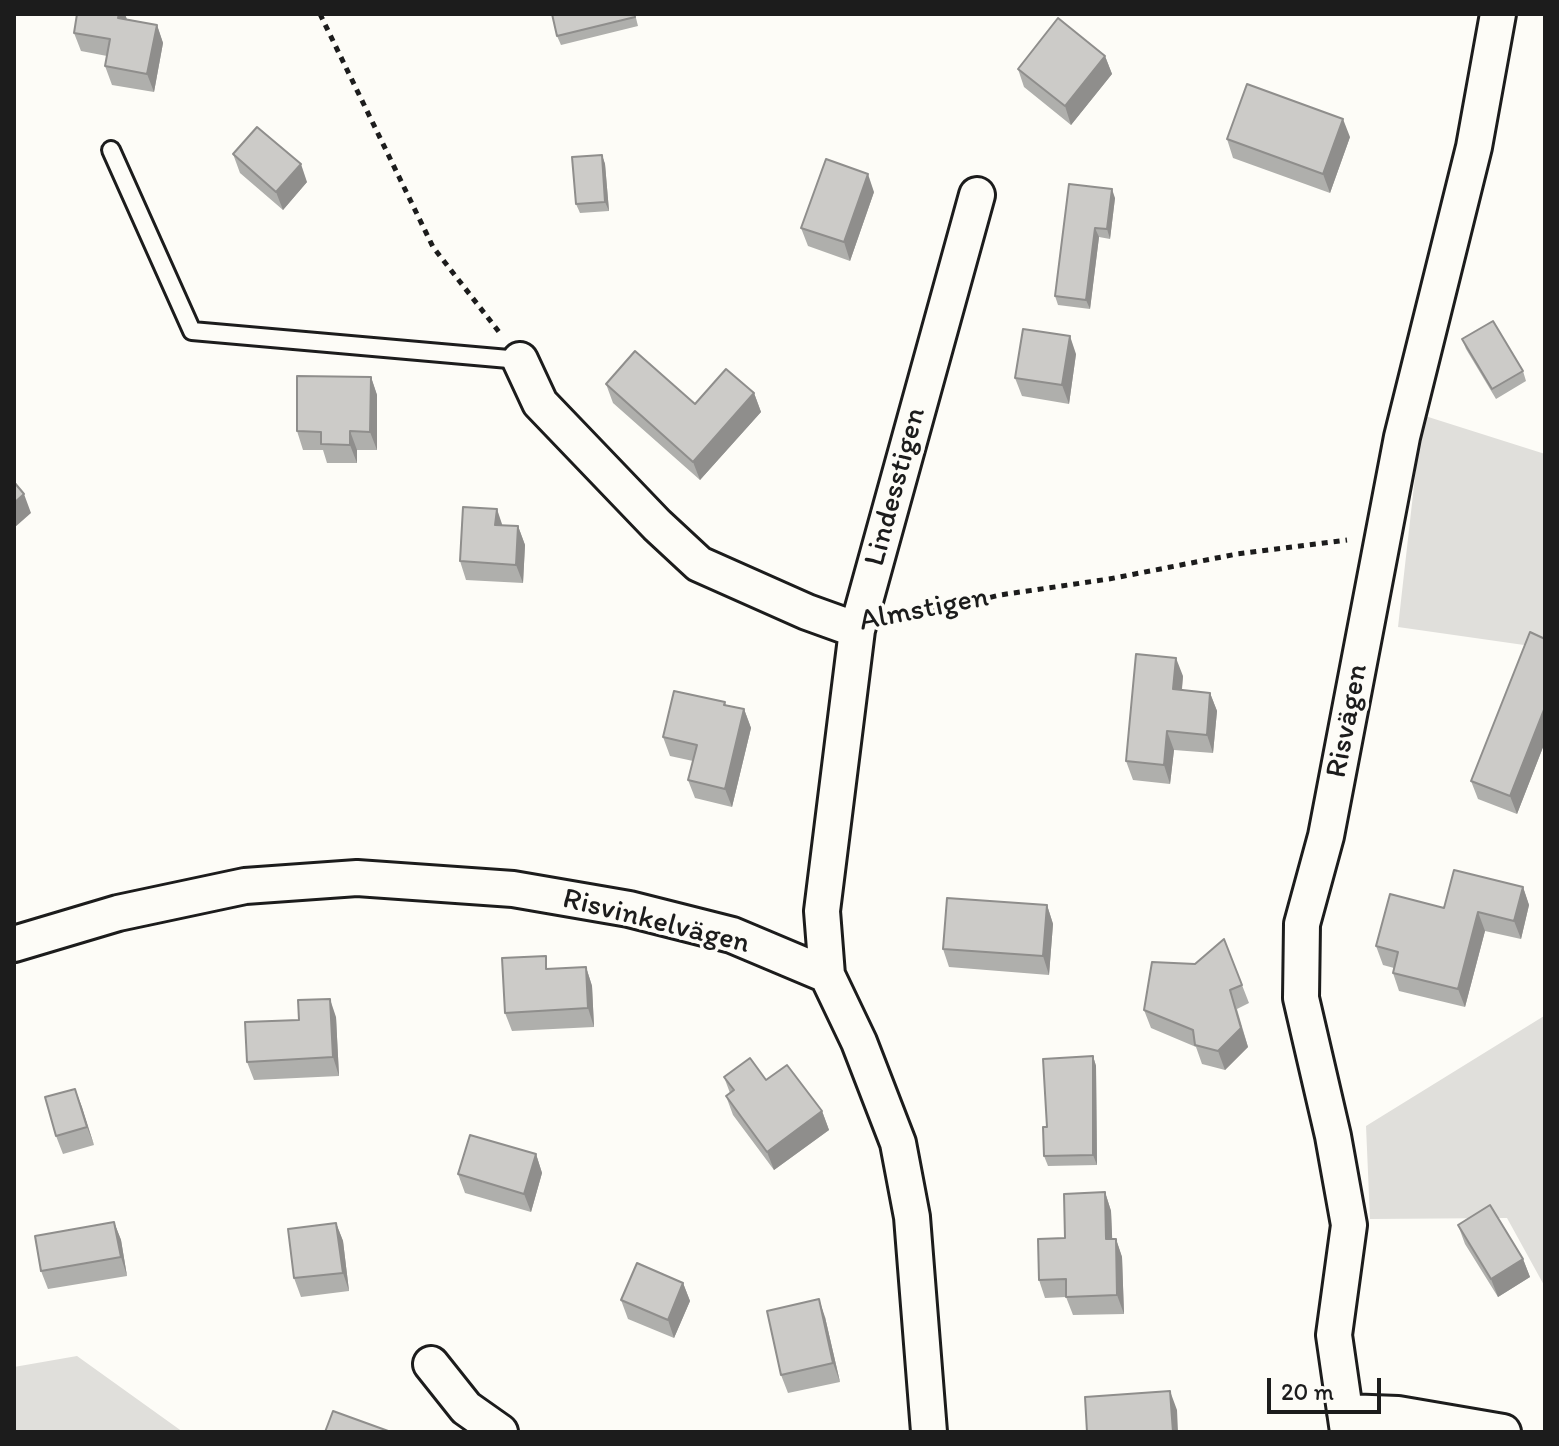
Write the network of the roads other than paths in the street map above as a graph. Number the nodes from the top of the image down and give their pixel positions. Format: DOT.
graph roads {
  1 [pos="1498,14"];
  2 [pos="111,150"];
  3 [pos="977,195"];
  4 [pos="520,360"];
  5 [pos="857,630"];
  6 [pos="14,944"];
  7 [pos="827,975"];
  8 [pos="431,1364"];
  9 [pos="1346,1422"];
  10 [pos="500,1432"];
  11 [pos="929,1432"];
  12 [pos="1503,1432"];
  1 -- 9 [label="street, Risvägen"];
  2 -- 4 [label="lane"];
  3 -- 5 [label="street, Lindesstigen"];
  4 -- 5 [label="street, Almstigen"];
  5 -- 7 [label="street, Lindesstigen"];
  6 -- 7 [label="street, Risvinkelvägen"];
  7 -- 11 [label="street"];
  8 -- 10 [label="street"];
  9 -- 12 [label="street"];
}
